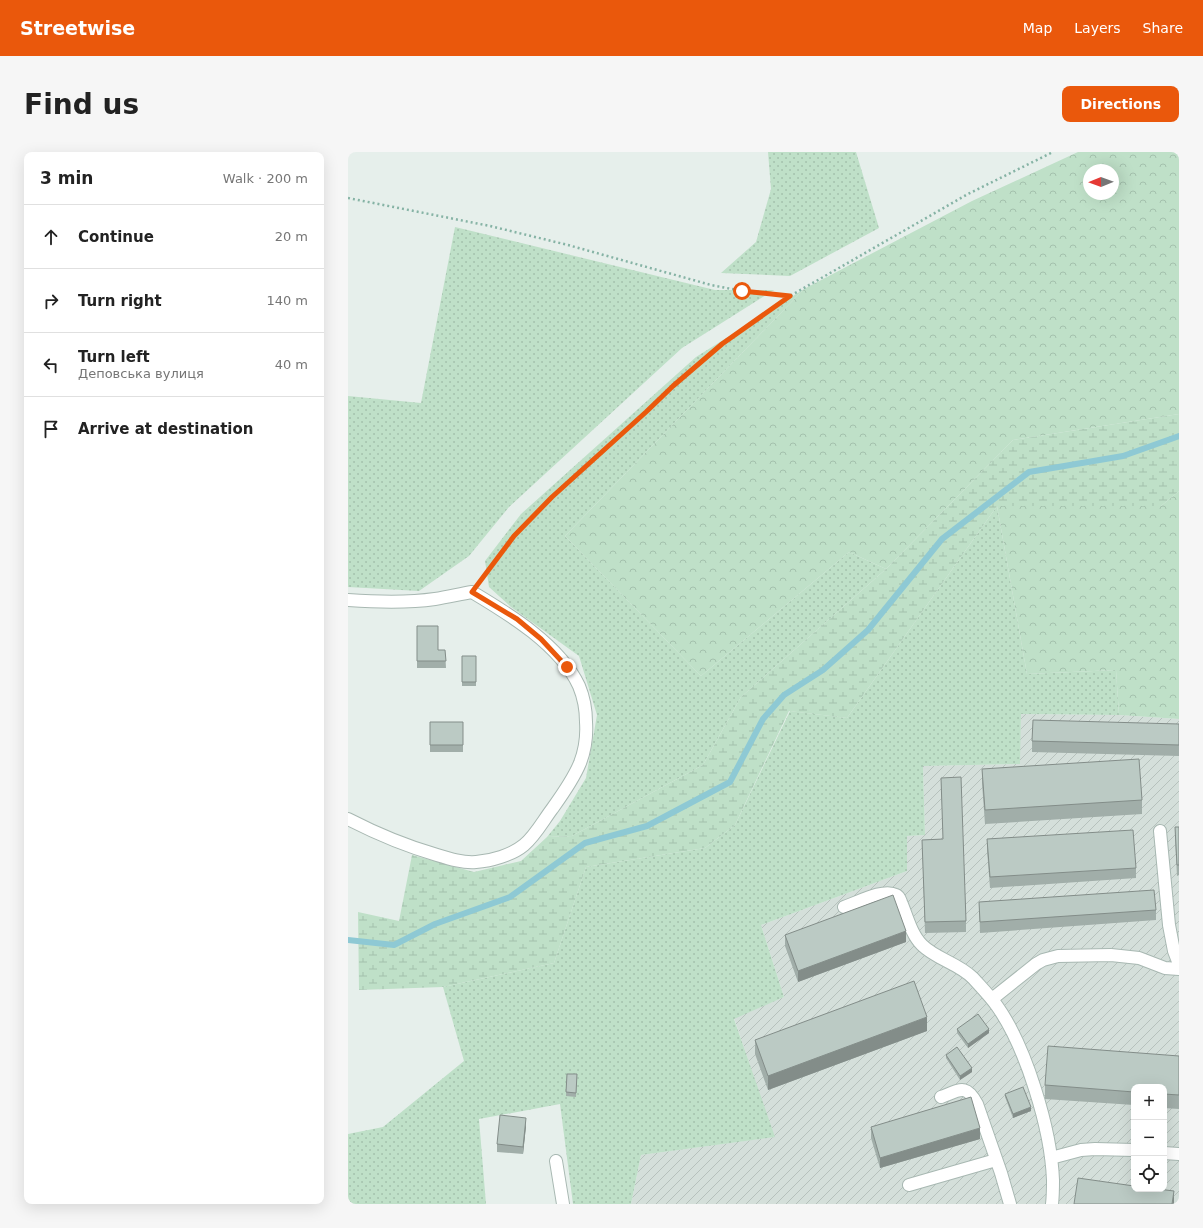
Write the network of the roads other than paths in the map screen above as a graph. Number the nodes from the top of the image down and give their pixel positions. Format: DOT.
graph roads {
  1 [pos="348,600"];
  2 [pos="348,819"];
  3 [pos="1160,831"];
  4 [pos="844,908"];
  5 [pos="1179,964"];
  6 [pos="1179,969"];
  7 [pos="992,999"];
  8 [pos="941,1097"];
  9 [pos="1131,1150"];
  10 [pos="1167,1153"];
  11 [pos="1179,1154"];
  12 [pos="1051,1158"];
  13 [pos="996,1160"];
  14 [pos="556,1161"];
  15 [pos="910,1185"];
  16 [pos="563,1204"];
  17 [pos="1010,1204"];
  18 [pos="1052,1204"];
  1 -- 2 [label="street"];
  3 -- 5 [label="street"];
  4 -- 7 [label="street"];
  6 -- 7 [label="street"];
  7 -- 12 [label="street"];
  8 -- 13 [label="street"];
  9 -- 12 [label="street"];
  10 -- 11 [label="street"];
  12 -- 18 [label="street"];
  13 -- 15 [label="street"];
  13 -- 17 [label="street"];
  14 -- 16 [label="street"];
}
